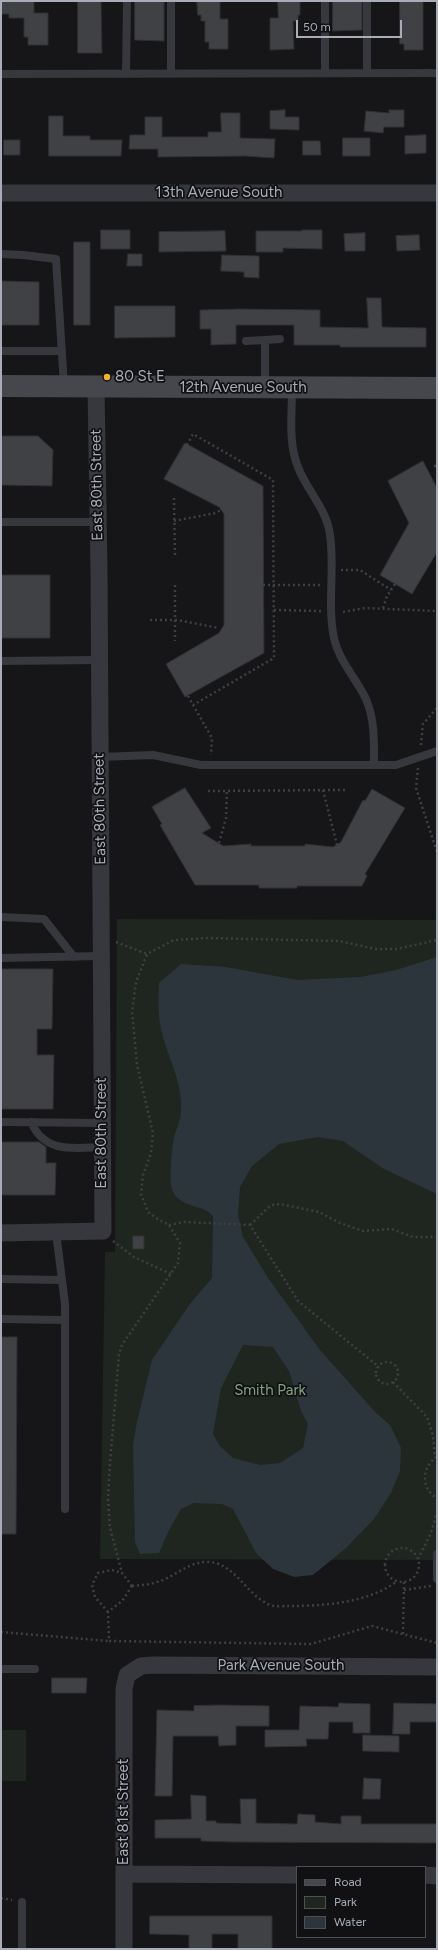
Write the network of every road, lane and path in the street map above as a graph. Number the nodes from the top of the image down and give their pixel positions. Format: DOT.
graph roads {
  1 [pos="127,1"];
  2 [pos="171,1"];
  3 [pos="325,1"];
  4 [pos="367,1"];
  5 [pos="325,73"];
  6 [pos="367,73"];
  7 [pos="437,73"];
  8 [pos="1,74"];
  9 [pos="126,74"];
  10 [pos="171,74"];
  11 [pos="1,193"];
  12 [pos="437,193"];
  13 [pos="1,254"];
  14 [pos="280,339"];
  15 [pos="265,340"];
  16 [pos="246,341"];
  17 [pos="1,351"];
  18 [pos="62,351"];
  19 [pos="1,386"];
  20 [pos="64,387"];
  21 [pos="96,387"];
  22 [pos="265,388"];
  23 [pos="292,388"];
  24 [pos="437,388"];
  25 [pos="188,445"];
  26 [pos="174,498"];
  27 [pos="221,510"];
  28 [pos="174,521"];
  29 [pos="1,522"];
  30 [pos="98,522"];
  31 [pos="174,556"];
  32 [pos="332,570"];
  33 [pos="174,584"];
  34 [pos="395,584"];
  35 [pos="263,585"];
  36 [pos="274,585"];
  37 [pos="332,585"];
  38 [pos="391,590"];
  39 [pos="383,608"];
  40 [pos="274,610"];
  41 [pos="332,611"];
  42 [pos="437,611"];
  43 [pos="343,612"];
  44 [pos="150,620"];
  45 [pos="175,620"];
  46 [pos="219,628"];
  47 [pos="175,641"];
  48 [pos="99,660"];
  49 [pos="1,661"];
  50 [pos="188,696"];
  51 [pos="193,705"];
  52 [pos="437,708"];
  53 [pos="437,752"];
  54 [pos="99,757"];
  55 [pos="419,758"];
  56 [pos="210,765"];
  57 [pos="374,765"];
  58 [pos="323,790"];
  59 [pos="345,790"];
  60 [pos="208,791"];
  61 [pos="227,791"];
  62 [pos="219,843"];
  63 [pos="337,845"];
  64 [pos="437,852"];
  65 [pos="1,917"];
  66 [pos="101,938"];
  67 [pos="437,940"];
  68 [pos="147,954"];
  69 [pos="101,956"];
  70 [pos="74,957"];
  71 [pos="1,958"];
  72 [pos="1,1122"];
  73 [pos="31,1122"];
  74 [pos="102,1123"];
  75 [pos="102,1147"];
  76 [pos="169,1225"];
  77 [pos="248,1225"];
  78 [pos="102,1231"];
  79 [pos="56,1232"];
  80 [pos="1,1233"];
  81 [pos="437,1237"];
  82 [pos="171,1274"];
  83 [pos="1,1279"];
  84 [pos="62,1280"];
  85 [pos="1,1319"];
  86 [pos="65,1320"];
  87 [pos="379,1367"];
  88 [pos="393,1382"];
  89 [pos="436,1457"];
  90 [pos="437,1498"];
  91 [pos="65,1508"];
  92 [pos="437,1512"];
  93 [pos="437,1554"];
  94 [pos="418,1559"];
  95 [pos="122,1574"];
  96 [pos="437,1579"];
  97 [pos="396,1582"];
  98 [pos="404,1582"];
  99 [pos="437,1583"];
  100 [pos="132,1586"];
  101 [pos="404,1590"];
  102 [pos="108,1612"];
  103 [pos="1,1632"];
  104 [pos="403,1634"];
  105 [pos="109,1641"];
  106 [pos="437,1643"];
  107 [pos="437,1667"];
  108 [pos="1,1669"];
  109 [pos="35,1669"];
  110 [pos="126,1675"];
  111 [pos="124,1874"];
  112 [pos="296,1875"];
  113 [pos="426,1876"];
  114 [pos="437,1876"];
  115 [pos="22,1902"];
  116 [pos="22,1949"];
  117 [pos="124,1949"];
  1 -- 9 [label="lane"];
  2 -- 10 [label="lane"];
  3 -- 5 [label="lane"];
  4 -- 6 [label="lane"];
  5 -- 6 [label="lane"];
  5 -- 10 [label="lane"];
  6 -- 7 [label="lane"];
  8 -- 9 [label="lane"];
  9 -- 10 [label="lane"];
  11 -- 12 [label="street, 13th Avenue South"];
  13 -- 18 [label="lane"];
  14 -- 15 [label="lane"];
  15 -- 16 [label="lane"];
  15 -- 22 [label="lane"];
  17 -- 18 [label="lane"];
  18 -- 20 [label="lane"];
  19 -- 20 [label="street, 12th Avenue South"];
  20 -- 21 [label="street, 12th Avenue South"];
  21 -- 22 [label="street, 12th Avenue South"];
  21 -- 30 [label="street, East 80th Street"];
  22 -- 23 [label="street, 12th Avenue South"];
  23 -- 24 [label="street, 12th Avenue South"];
  23 -- 32 [label="lane"];
  25 -- 36 [label="path"];
  26 -- 28 [label="path"];
  27 -- 28 [label="path"];
  28 -- 31 [label="path"];
  29 -- 30 [label="lane"];
  30 -- 48 [label="street, East 80th Street"];
  32 -- 37 [label="lane"];
  32 -- 38 [label="path"];
  33 -- 45 [label="path"];
  34 -- 38 [label="path"];
  35 -- 36 [label="path"];
  36 -- 37 [label="path"];
  36 -- 40 [label="path"];
  37 -- 41 [label="lane"];
  38 -- 39 [label="path"];
  39 -- 42 [label="path"];
  39 -- 43 [label="path"];
  40 -- 41 [label="path"];
  40 -- 51 [label="path"];
  41 -- 57 [label="lane"];
  44 -- 45 [label="path"];
  45 -- 46 [label="path"];
  45 -- 47 [label="path"];
  48 -- 49 [label="lane"];
  48 -- 54 [label="street, East 80th Street"];
  50 -- 51 [label="path"];
  51 -- 56 [label="path"];
  52 -- 55 [label="path"];
  53 -- 55 [label="lane"];
  54 -- 56 [label="lane"];
  54 -- 66 [label="street, East 80th Street"];
  55 -- 57 [label="lane"];
  55 -- 64 [label="path"];
  56 -- 57 [label="lane"];
  58 -- 59 [label="path"];
  58 -- 61 [label="path"];
  58 -- 63 [label="path"];
  60 -- 61 [label="path"];
  61 -- 62 [label="path"];
  65 -- 70 [label="lane"];
  66 -- 68 [label="path"];
  66 -- 69 [label="street, East 80th Street"];
  67 -- 68 [label="path"];
  68 -- 76 [label="path"];
  69 -- 70 [label="lane"];
  69 -- 74 [label="street, East 80th Street"];
  70 -- 71 [label="lane"];
  72 -- 73 [label="lane"];
  73 -- 74 [label="lane"];
  73 -- 75 [label="lane"];
  74 -- 75 [label="street, East 80th Street"];
  75 -- 78 [label="street, East 80th Street"];
  76 -- 77 [label="path"];
  76 -- 82 [label="path"];
  77 -- 81 [label="path"];
  77 -- 87 [label="path"];
  78 -- 79 [label="street"];
  78 -- 82 [label="path"];
  79 -- 80 [label="street"];
  79 -- 84 [label="lane"];
  82 -- 95 [label="path"];
  83 -- 84 [label="lane"];
  84 -- 86 [label="lane"];
  85 -- 86 [label="lane"];
  86 -- 91 [label="lane"];
  87 -- 88 [label="path"];
  87 -- 88 [label="path"];
  88 -- 89 [label="path"];
  89 -- 90 [label="path"];
  92 -- 94 [label="path"];
  93 -- 96 [label="lane"];
  94 -- 97 [label="path"];
  94 -- 98 [label="path"];
  95 -- 100 [label="path"];
  95 -- 102 [label="path"];
  97 -- 98 [label="path"];
  97 -- 100 [label="path"];
  98 -- 101 [label="path"];
  99 -- 101 [label="path"];
  100 -- 102 [label="path"];
  101 -- 104 [label="path"];
  102 -- 105 [label="path"];
  103 -- 105 [label="path"];
  104 -- 105 [label="path"];
  104 -- 106 [label="path"];
  107 -- 110 [label="street, Park Avenue South"];
  108 -- 109 [label="lane"];
  110 -- 111 [label="street, East 81st Street"];
  111 -- 112 [label="street"];
  111 -- 117 [label="street, East 81st Street"];
  113 -- 114 [label="street"];
  115 -- 116 [label="lane"];
}
